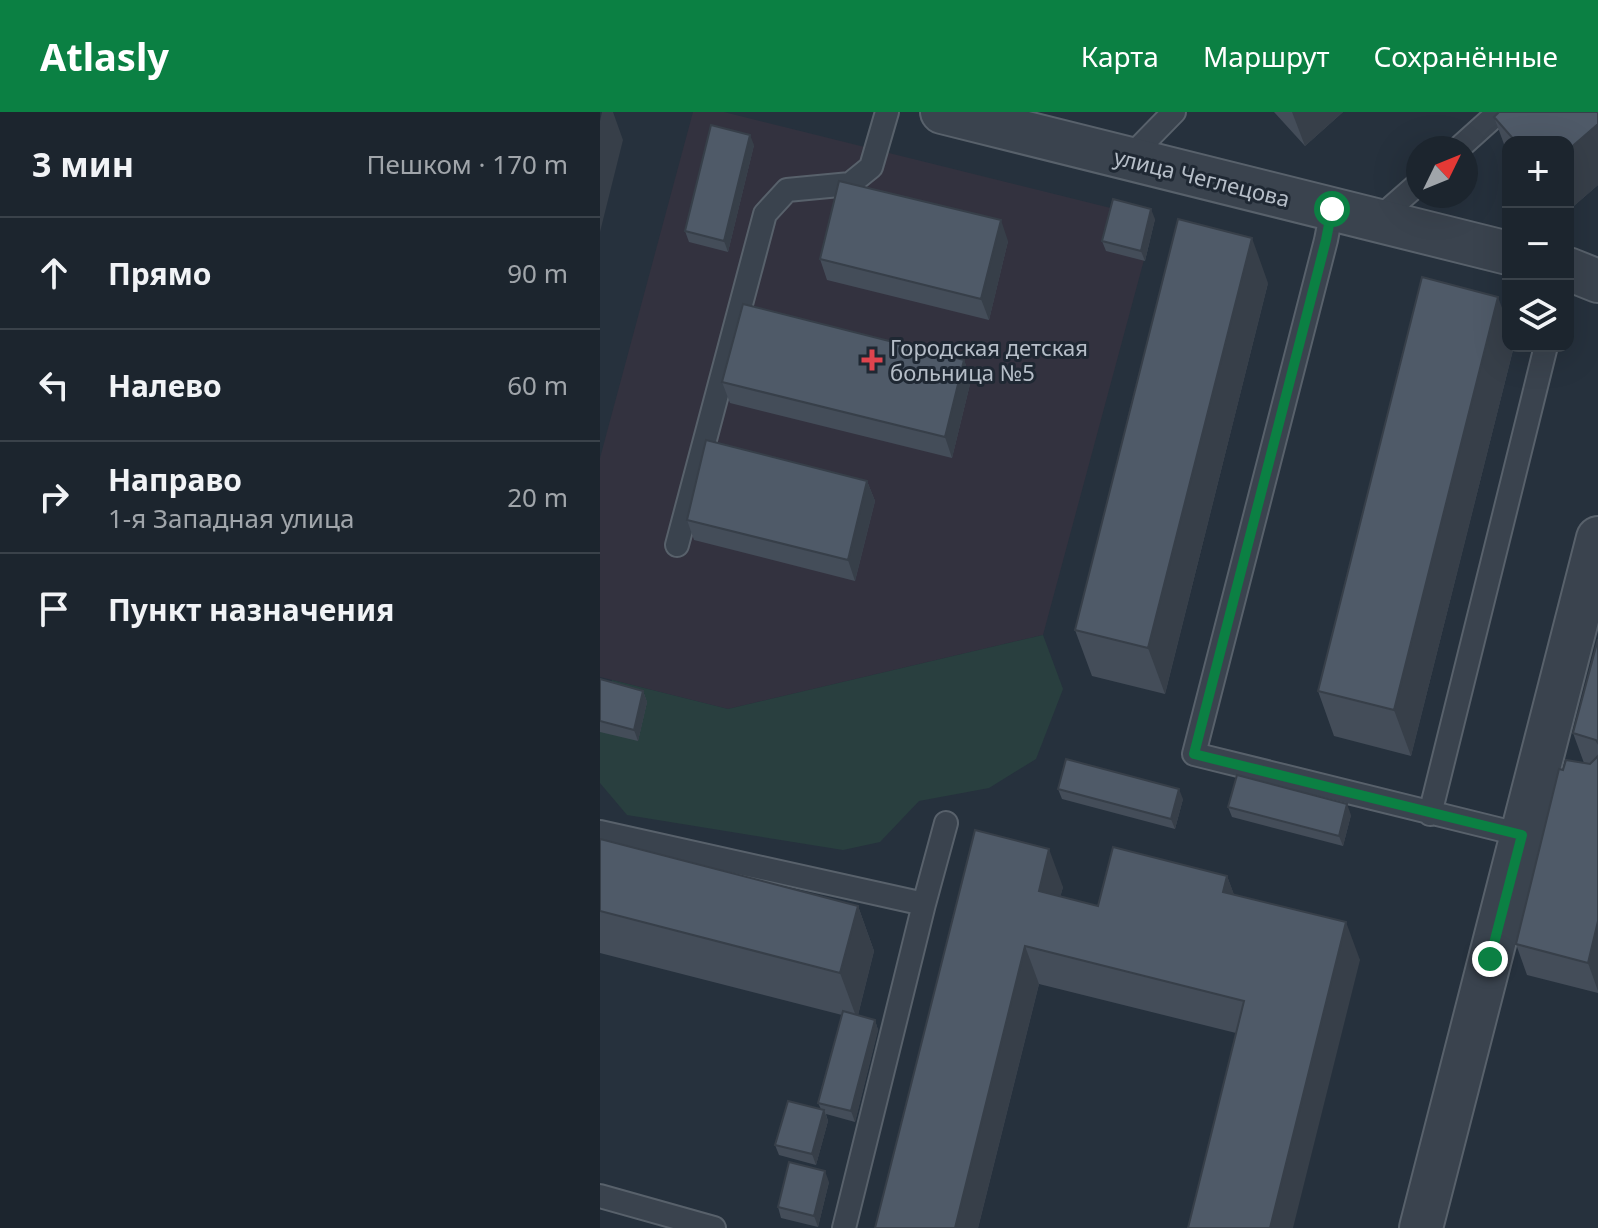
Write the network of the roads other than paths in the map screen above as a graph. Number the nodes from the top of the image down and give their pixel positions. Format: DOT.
graph roads {
  1 [pos="887,112"];
  2 [pos="942,112"];
  3 [pos="1174,112"];
  4 [pos="1499,112"];
  5 [pos="1472,136"];
  6 [pos="1128,159"];
  7 [pos="1406,195"];
  8 [pos="1332,209"];
  9 [pos="1377,220"];
  10 [pos="1502,251"];
  11 [pos="1574,271"];
  12 [pos="1598,281"];
  13 [pos="1545,352"];
  14 [pos="1598,538"];
  15 [pos="677,545"];
  16 [pos="1430,814"];
  17 [pos="946,823"];
  18 [pos="600,832"];
  19 [pos="1522,835"];
  20 [pos="924,904"];
  21 [pos="600,1196"];
  22 [pos="714,1228"];
  23 [pos="844,1228"];
  24 [pos="1421,1228"];
  1 -- 15 [label="lane"];
  2 -- 6 [label="street, улица Чеглецова"];
  3 -- 6 [label="lane"];
  4 -- 5 [label="lane"];
  6 -- 8 [label="street, улица Чеглецова"];
  7 -- 9 [label="lane"];
  8 -- 9 [label="street, улица Чеглецова"];
  8 -- 16 [label="lane"];
  9 -- 10 [label="street, улица Чеглецова"];
  11 -- 12 [label="street"];
  13 -- 16 [label="lane"];
  14 -- 19 [label="street"];
  16 -- 19 [label="lane"];
  17 -- 20 [label="lane"];
  18 -- 20 [label="lane"];
  19 -- 24 [label="street"];
  20 -- 23 [label="lane"];
  21 -- 22 [label="lane"];
}
